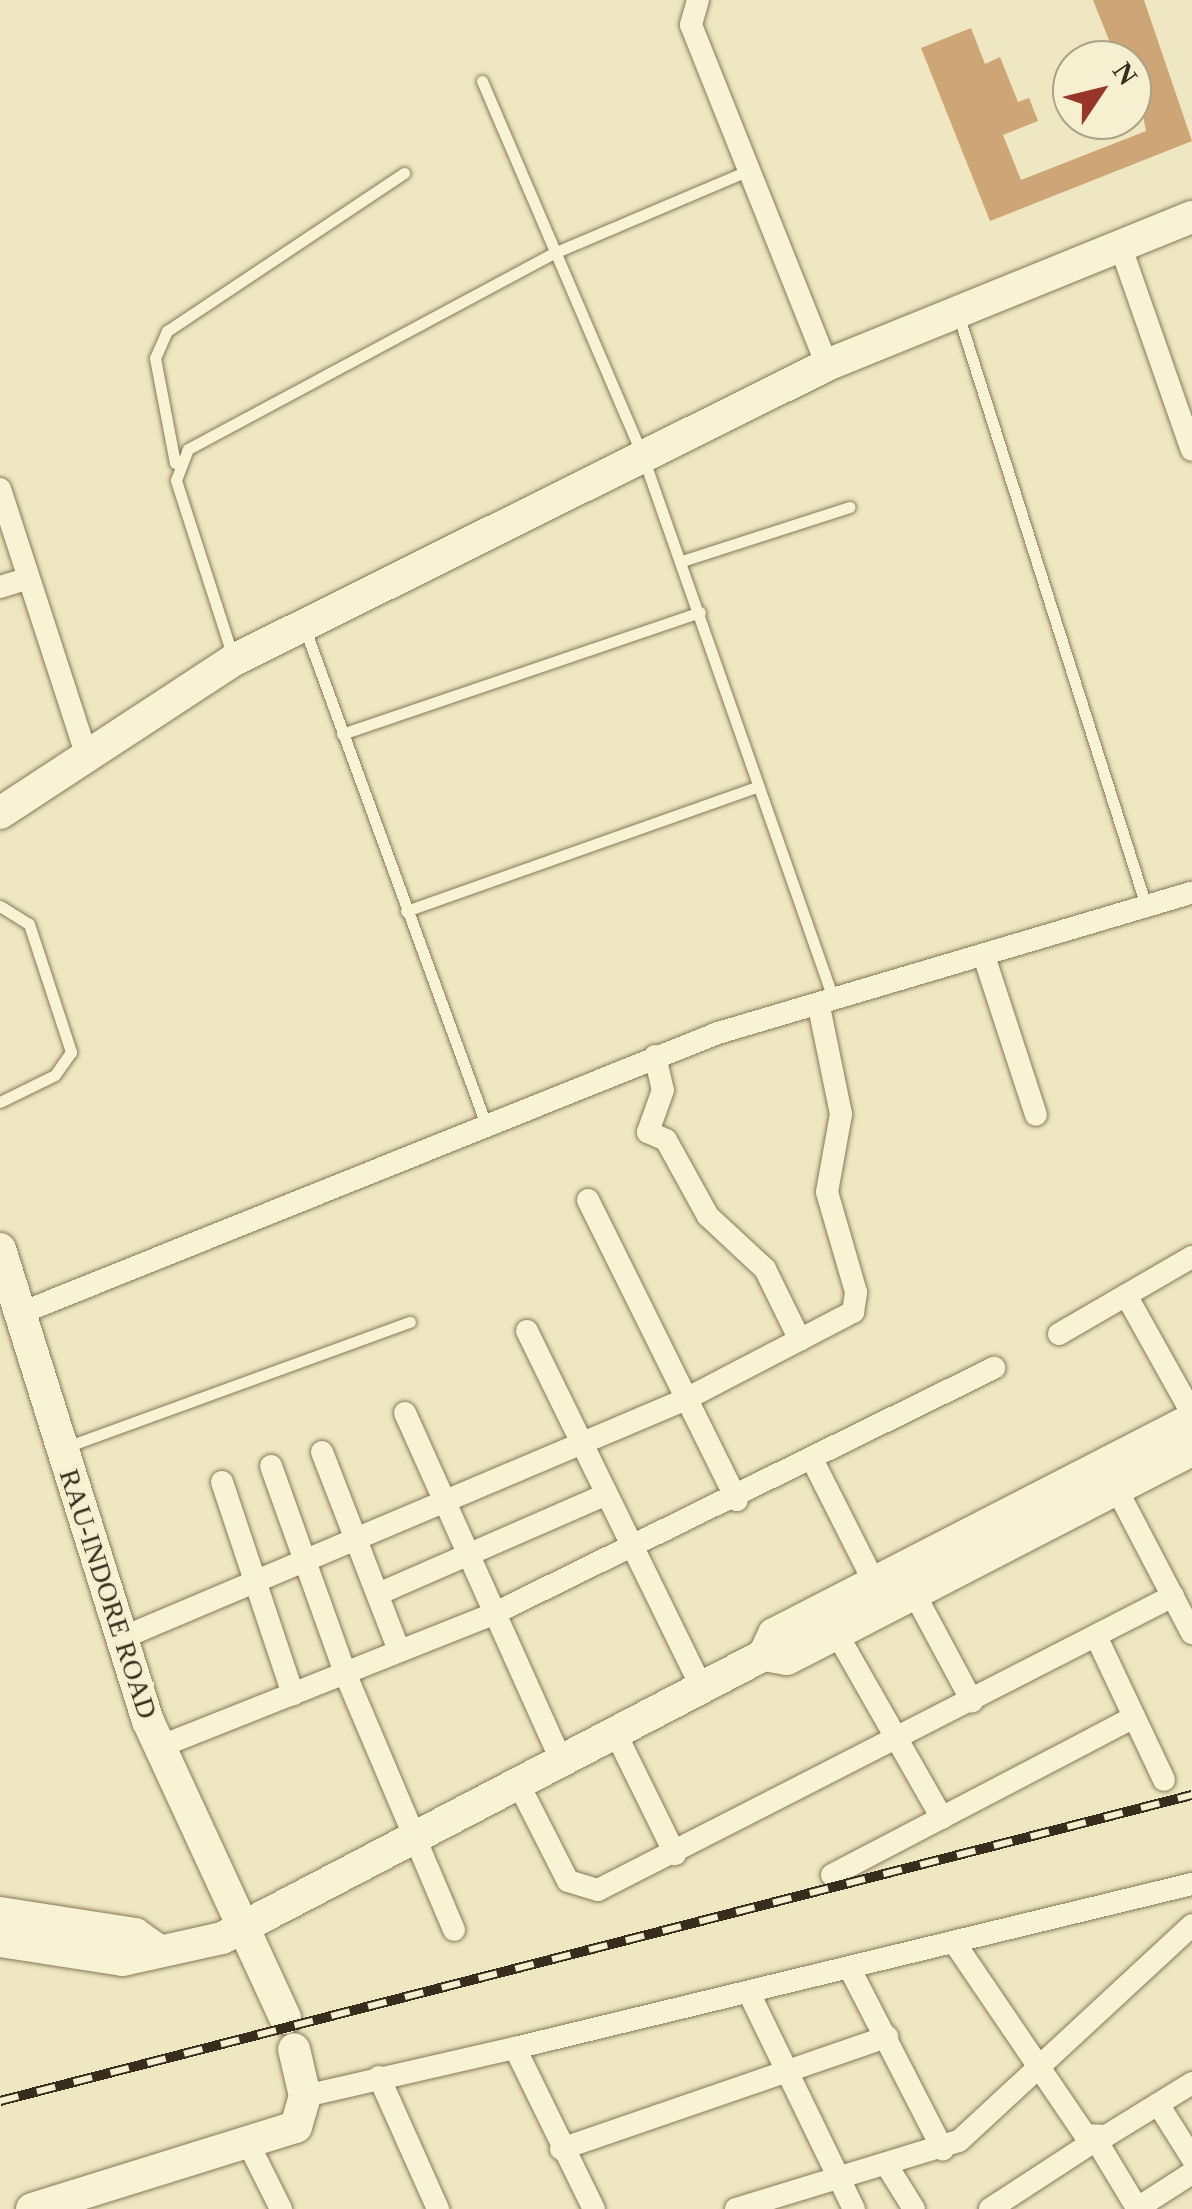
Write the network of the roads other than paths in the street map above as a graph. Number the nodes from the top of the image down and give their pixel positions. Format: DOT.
graph roads {
  1 [pos="698,0"];
  2 [pos="482,81"];
  3 [pos="747,171"];
  4 [pos="404,173"];
  5 [pos="1192,218"];
  6 [pos="1119,242"];
  7 [pos="554,252"];
  8 [pos="956,310"];
  9 [pos="826,366"];
  10 [pos="1192,450"];
  11 [pos="643,457"];
  12 [pos="176,463"];
  13 [pos="0,488"];
  14 [pos="849,507"];
  15 [pos="682,561"];
  16 [pos="27,579"];
  17 [pos="0,587"];
  18 [pos="700,612"];
  19 [pos="304,625"];
  20 [pos="234,660"];
  21 [pos="342,734"];
  22 [pos="87,758"];
  23 [pos="759,786"];
  24 [pos="0,813"];
  25 [pos="1192,893"];
  26 [pos="0,906"];
  27 [pos="1147,909"];
  28 [pos="406,910"];
  29 [pos="984,956"];
  30 [pos="827,1005"];
  31 [pos="655,1056"];
  32 [pos="0,1102"];
  33 [pos="1036,1116"];
  34 [pos="485,1122"];
  35 [pos="588,1200"];
  36 [pos="0,1249"];
  37 [pos="1192,1257"];
  38 [pos="1126,1295"];
  39 [pos="21,1313"];
  40 [pos="410,1322"];
  41 [pos="527,1331"];
  42 [pos="1059,1334"];
  43 [pos="800,1340"];
  44 [pos="994,1368"];
  45 [pos="684,1400"];
  46 [pos="406,1414"];
  47 [pos="1192,1416"];
  48 [pos="580,1443"];
  49 [pos="62,1449"];
  50 [pos="1192,1450"];
  51 [pos="322,1452"];
  52 [pos="813,1461"];
  53 [pos="271,1466"];
  54 [pos="222,1482"];
  55 [pos="1115,1486"];
  56 [pos="605,1495"];
  57 [pos="737,1500"];
  58 [pos="440,1504"];
  59 [pos="357,1540"];
  60 [pos="631,1551"];
  61 [pos="464,1558"];
  62 [pos="304,1563"];
  63 [pos="874,1582"];
  64 [pos="257,1584"];
  65 [pos="914,1593"];
  66 [pos="378,1594"];
  67 [pos="1173,1596"];
  68 [pos="489,1616"];
  69 [pos="829,1621"];
  70 [pos="1192,1633"];
  71 [pos="1096,1636"];
  72 [pos="122,1638"];
  73 [pos="399,1652"];
  74 [pos="344,1673"];
  75 [pos="702,1688"];
  76 [pos="293,1694"];
  77 [pos="972,1701"];
  78 [pos="1134,1717"];
  79 [pos="616,1734"];
  80 [pos="897,1740"];
  81 [pos="159,1747"];
  82 [pos="560,1758"];
  83 [pos="1164,1780"];
  84 [pos="516,1781"];
  85 [pos="942,1818"];
  86 [pos="414,1836"];
  87 [pos="675,1854"];
  88 [pos="832,1875"];
  89 [pos="1192,1884"];
  90 [pos="0,1913"];
  91 [pos="1192,1925"];
  92 [pos="454,1930"];
  93 [pos="238,1931"];
  94 [pos="0,1941"];
  95 [pos="954,1942"];
  96 [pos="158,1950"];
  97 [pos="850,1969"];
  98 [pos="750,1995"];
  99 [pos="888,2037"];
  100 [pos="515,2048"];
  101 [pos="1034,2071"];
  102 [pos="784,2075"];
  103 [pos="378,2078"];
  104 [pos="1192,2083"];
  105 [pos="304,2096"];
  106 [pos="1158,2104"];
  107 [pos="1096,2140"];
  108 [pos="249,2145"];
  109 [pos="561,2148"];
  110 [pos="943,2150"];
  111 [pos="1192,2158"];
  112 [pos="886,2164"];
  113 [pos="1192,2173"];
  114 [pos="838,2176"];
  115 [pos="71,2203"];
  116 [pos="32,2209"];
  117 [pos="282,2209"];
  118 [pos="438,2209"];
  119 [pos="594,2209"];
  120 [pos="736,2209"];
  121 [pos="854,2209"];
  122 [pos="914,2209"];
  123 [pos="990,2209"];
  124 [pos="1136,2209"];
  1 -- 3 [label="street"];
  2 -- 7 [label="lane"];
  3 -- 7 [label="lane"];
  3 -- 9 [label="street"];
  4 -- 12 [label="lane"];
  5 -- 6 [label="street"];
  6 -- 8 [label="street"];
  6 -- 10 [label="street"];
  7 -- 11 [label="lane"];
  7 -- 12 [label="lane"];
  8 -- 9 [label="street"];
  8 -- 27 [label="lane"];
  9 -- 11 [label="street"];
  11 -- 15 [label="lane"];
  11 -- 19 [label="street"];
  12 -- 20 [label="lane"];
  13 -- 16 [label="street"];
  14 -- 15 [label="lane"];
  15 -- 18 [label="lane"];
  16 -- 17 [label="street"];
  16 -- 22 [label="street"];
  18 -- 21 [label="lane"];
  18 -- 23 [label="lane"];
  19 -- 20 [label="street"];
  19 -- 21 [label="lane"];
  20 -- 22 [label="street"];
  21 -- 28 [label="lane"];
  22 -- 24 [label="street"];
  23 -- 28 [label="lane"];
  23 -- 30 [label="lane"];
  25 -- 27 [label="street"];
  26 -- 32 [label="lane"];
  27 -- 29 [label="street"];
  28 -- 34 [label="lane"];
  29 -- 30 [label="street"];
  29 -- 33 [label="street"];
  30 -- 31 [label="street"];
  30 -- 43 [label="street"];
  31 -- 34 [label="street"];
  31 -- 43 [label="street"];
  34 -- 39 [label="street"];
  35 -- 45 [label="street"];
  36 -- 39 [label="street, RAU-INDORE ROAD"];
  37 -- 38 [label="street"];
  38 -- 42 [label="street"];
  38 -- 47 [label="street"];
  39 -- 49 [label="street, RAU-INDORE ROAD"];
  40 -- 49 [label="lane"];
  41 -- 48 [label="street"];
  43 -- 45 [label="street"];
  44 -- 52 [label="street"];
  45 -- 48 [label="street"];
  45 -- 57 [label="street"];
  46 -- 58 [label="street"];
  47 -- 63 [label="street"];
  48 -- 56 [label="street"];
  48 -- 58 [label="street"];
  49 -- 72 [label="street, RAU-INDORE ROAD"];
  50 -- 55 [label="street"];
  51 -- 59 [label="street"];
  52 -- 57 [label="street"];
  52 -- 63 [label="street"];
  53 -- 62 [label="street"];
  54 -- 64 [label="street"];
  55 -- 65 [label="street"];
  55 -- 67 [label="street"];
  56 -- 60 [label="street"];
  56 -- 61 [label="street"];
  57 -- 60 [label="street"];
  58 -- 59 [label="street"];
  58 -- 61 [label="street"];
  59 -- 62 [label="street"];
  59 -- 66 [label="street"];
  60 -- 68 [label="street"];
  60 -- 75 [label="street"];
  61 -- 66 [label="street"];
  61 -- 68 [label="street"];
  62 -- 64 [label="street"];
  62 -- 74 [label="street"];
  63 -- 69 [label="street"];
  64 -- 72 [label="street"];
  64 -- 76 [label="street"];
  65 -- 69 [label="street"];
  65 -- 77 [label="street"];
  66 -- 73 [label="street"];
  67 -- 70 [label="street"];
  67 -- 71 [label="street"];
  68 -- 73 [label="street"];
  68 -- 82 [label="street"];
  69 -- 75 [label="street"];
  69 -- 80 [label="street"];
  71 -- 77 [label="street"];
  71 -- 78 [label="street"];
  72 -- 81 [label="street, RAU-INDORE ROAD"];
  73 -- 74 [label="street"];
  74 -- 76 [label="street"];
  74 -- 86 [label="street"];
  75 -- 79 [label="street"];
  76 -- 81 [label="street"];
  77 -- 80 [label="street"];
  78 -- 83 [label="street"];
  78 -- 85 [label="street"];
  79 -- 82 [label="street"];
  79 -- 87 [label="street"];
  80 -- 85 [label="street"];
  80 -- 87 [label="street"];
  81 -- 93 [label="street, RAU-INDORE ROAD"];
  82 -- 84 [label="street"];
  84 -- 86 [label="street"];
  84 -- 87 [label="street"];
  85 -- 88 [label="street"];
  86 -- 92 [label="street"];
  86 -- 93 [label="street"];
  89 -- 95 [label="street"];
  90 -- 96 [label="street"];
  91 -- 101 [label="street"];
  93 -- 96 [label="street"];
  93 -- 105 [label="street, RAU-INDORE ROAD"];
  94 -- 96 [label="street"];
  95 -- 97 [label="street"];
  95 -- 101 [label="street"];
  97 -- 98 [label="street"];
  97 -- 99 [label="street"];
  98 -- 100 [label="street"];
  98 -- 102 [label="street"];
  99 -- 102 [label="street"];
  99 -- 110 [label="street"];
  100 -- 103 [label="street"];
  100 -- 109 [label="street"];
  101 -- 107 [label="street"];
  101 -- 110 [label="street"];
  102 -- 109 [label="street"];
  102 -- 114 [label="street"];
  103 -- 105 [label="street"];
  103 -- 118 [label="street"];
  104 -- 106 [label="street"];
  105 -- 108 [label="street"];
  106 -- 107 [label="street"];
  106 -- 111 [label="street"];
  107 -- 123 [label="street"];
  107 -- 124 [label="street"];
  108 -- 115 [label="street"];
  108 -- 117 [label="street"];
  109 -- 119 [label="street"];
  110 -- 112 [label="street"];
  112 -- 114 [label="street"];
  112 -- 122 [label="street"];
  113 -- 124 [label="street"];
  114 -- 120 [label="street"];
  114 -- 121 [label="street"];
  115 -- 116 [label="street"];
}
